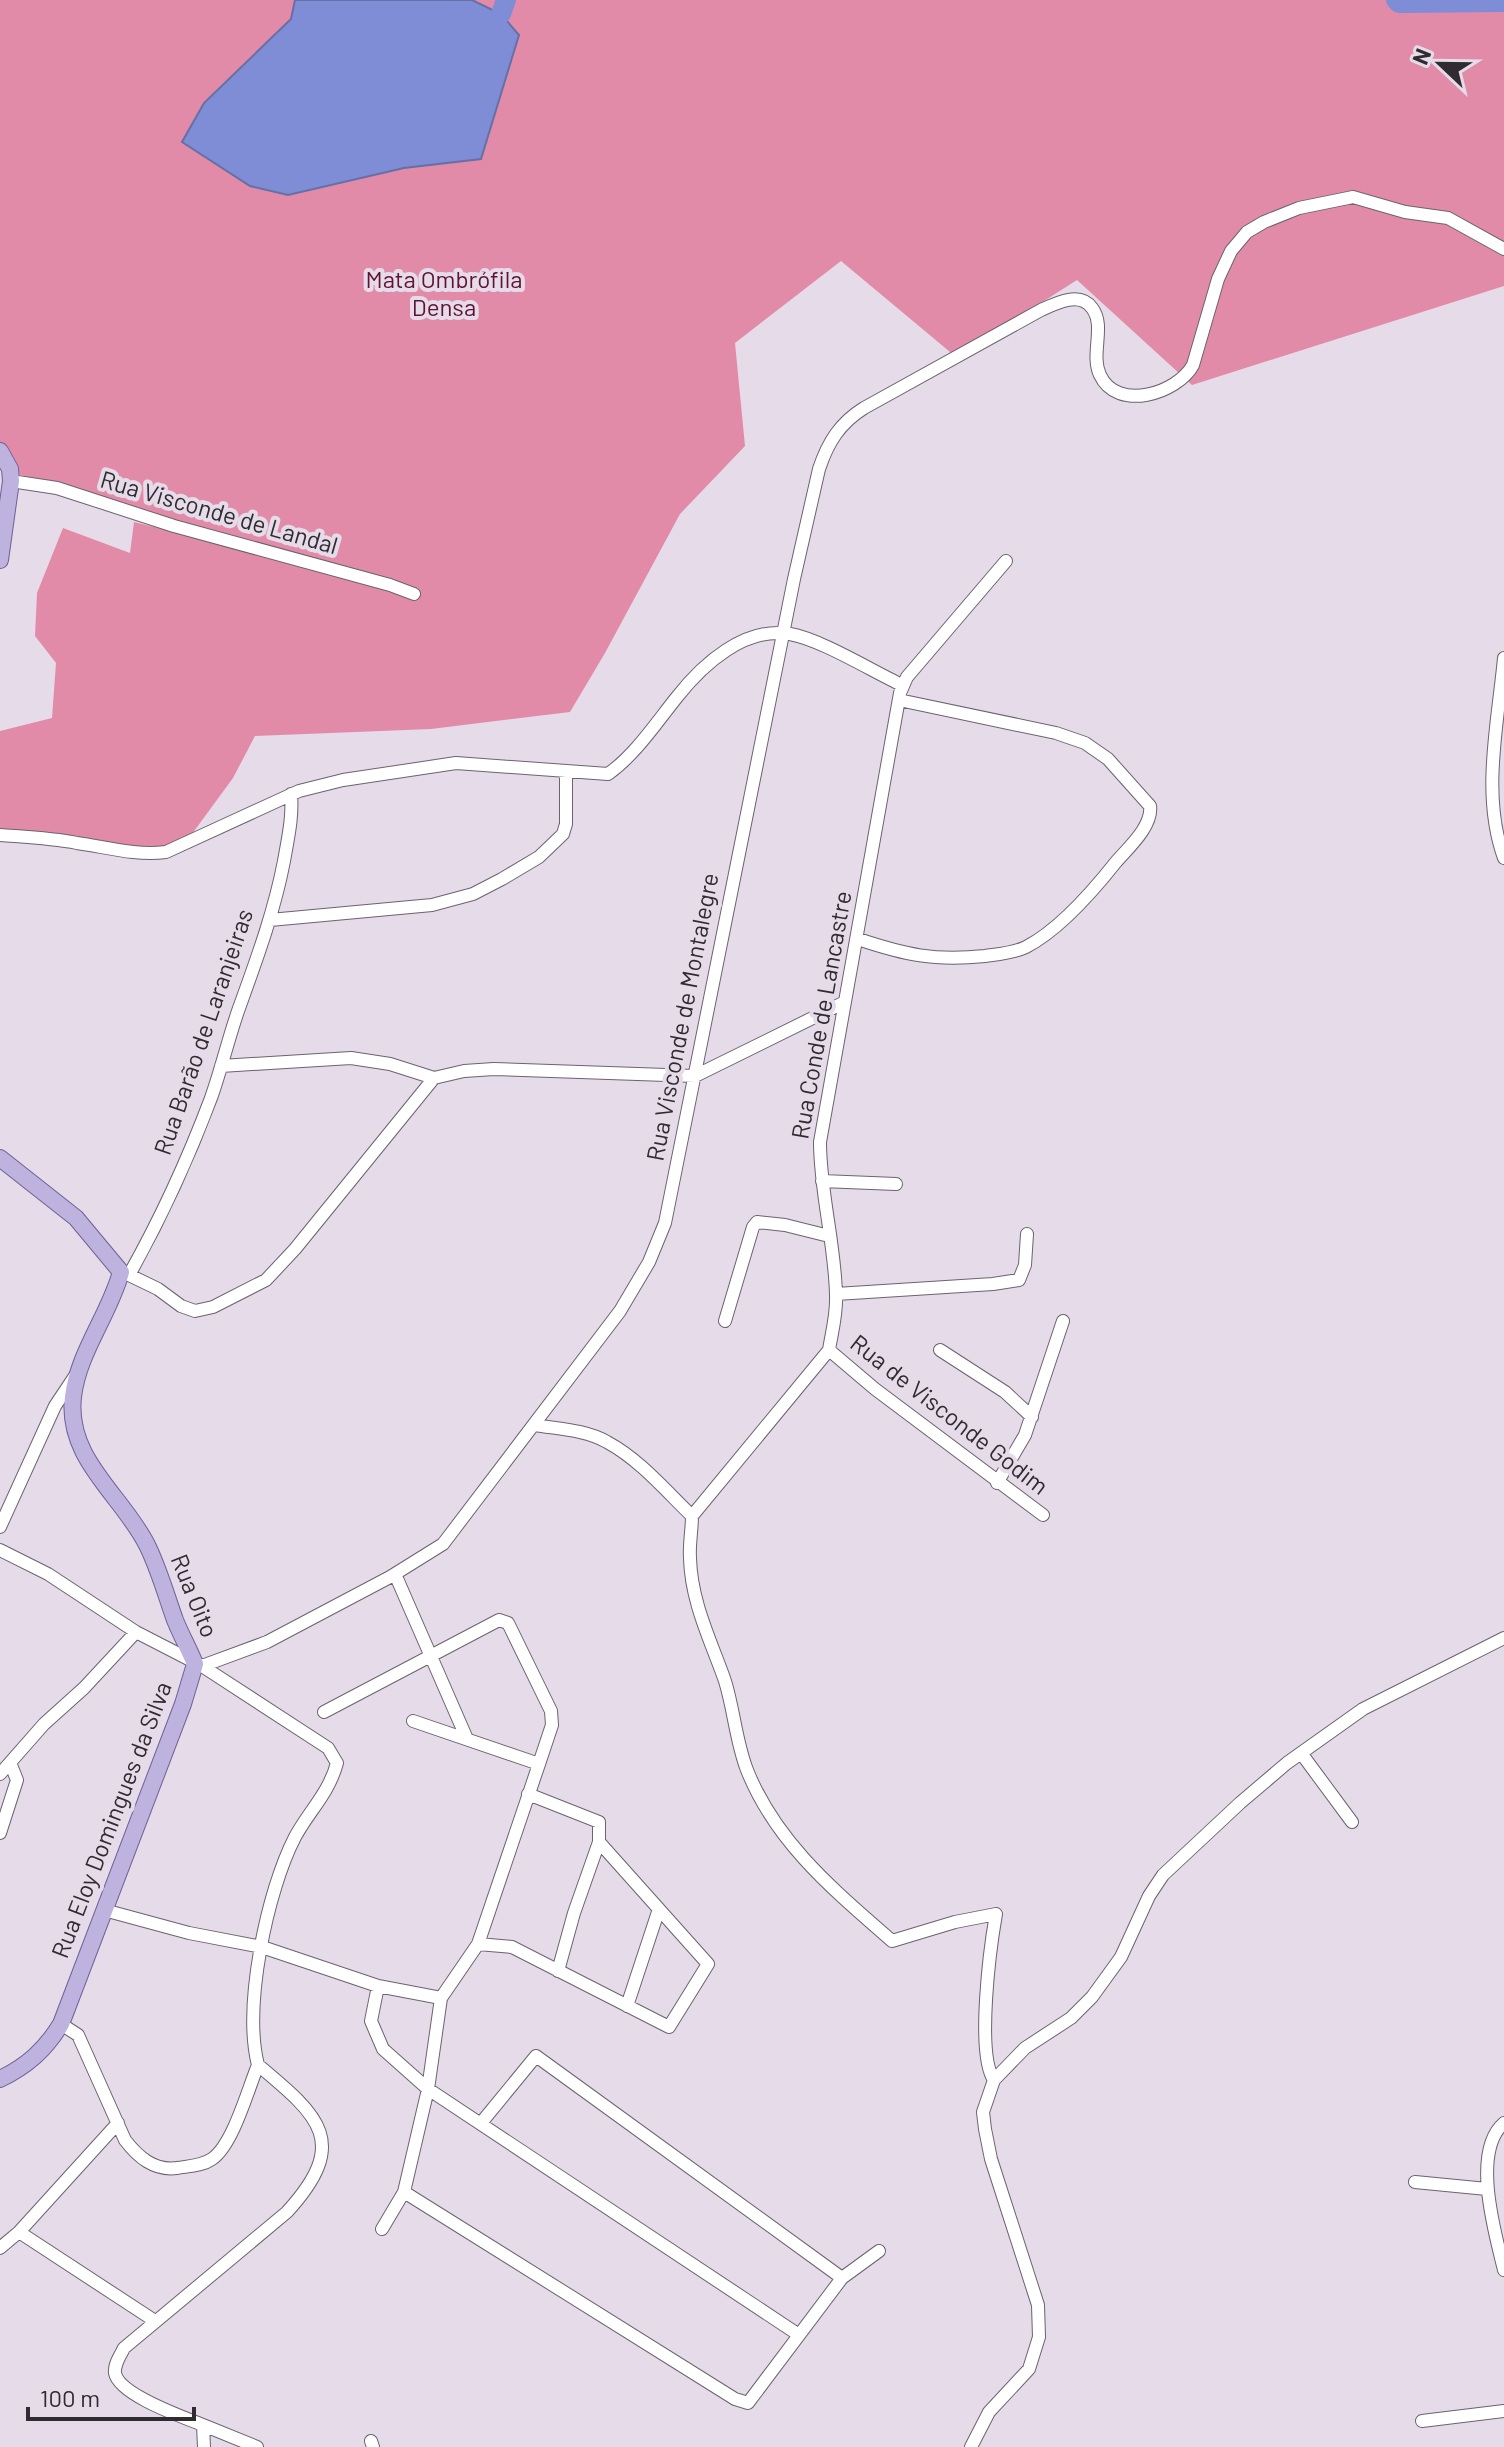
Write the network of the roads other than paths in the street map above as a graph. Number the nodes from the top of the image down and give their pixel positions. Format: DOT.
graph roads {
  1 [pos="1504,249"];
  2 [pos="0,451"];
  3 [pos="11,481"];
  4 [pos="0,560"];
  5 [pos="1006,561"];
  6 [pos="414,594"];
  7 [pos="784,633"];
  8 [pos="1504,658"];
  9 [pos="902,685"];
  10 [pos="899,700"];
  11 [pos="566,772"];
  12 [pos="291,794"];
  13 [pos="0,835"];
  14 [pos="1504,858"];
  15 [pos="270,920"];
  16 [pos="858,939"];
  17 [pos="843,1003"];
  18 [pos="221,1066"];
  19 [pos="695,1076"];
  20 [pos="434,1078"];
  21 [pos="0,1158"];
  22 [pos="822,1181"];
  23 [pos="896,1184"];
  24 [pos="1027,1234"];
  25 [pos="829,1236"];
  26 [pos="125,1273"];
  27 [pos="836,1294"];
  28 [pos="725,1321"];
  29 [pos="1063,1321"];
  30 [pos="829,1350"];
  31 [pos="940,1350"];
  32 [pos="79,1371"];
  33 [pos="1032,1417"];
  34 [pos="535,1425"];
  35 [pos="997,1483"];
  36 [pos="1043,1515"];
  37 [pos="692,1516"];
  38 [pos="0,1527"];
  39 [pos="0,1550"];
  40 [pos="395,1574"];
  41 [pos="136,1632"];
  42 [pos="1504,1638"];
  43 [pos="431,1656"];
  44 [pos="199,1665"];
  45 [pos="324,1712"];
  46 [pos="413,1721"];
  47 [pos="467,1739"];
  48 [pos="1301,1753"];
  49 [pos="539,1764"];
  50 [pos="11,1765"];
  51 [pos="0,1774"];
  52 [pos="528,1794"];
  53 [pos="1352,1822"];
  54 [pos="0,1833"];
  55 [pos="599,1842"];
  56 [pos="659,1909"];
  57 [pos="104,1910"];
  58 [pos="478,1944"];
  59 [pos="262,1947"];
  60 [pos="558,1971"];
  61 [pos="378,1986"];
  62 [pos="441,1998"];
  63 [pos="627,2006"];
  64 [pos="61,2024"];
  65 [pos="258,2065"];
  66 [pos="0,2079"];
  67 [pos="994,2080"];
  68 [pos="428,2089"];
  69 [pos="118,2123"];
  70 [pos="481,2123"];
  71 [pos="1504,2123"];
  72 [pos="1415,2182"];
  73 [pos="1487,2189"];
  74 [pos="404,2192"];
  75 [pos="382,2229"];
  76 [pos="19,2232"];
  77 [pos="0,2248"];
  78 [pos="879,2251"];
  79 [pos="1504,2270"];
  80 [pos="842,2278"];
  81 [pos="155,2321"];
  82 [pos="799,2335"];
  83 [pos="1504,2411"];
  84 [pos="1422,2421"];
  85 [pos="203,2425"];
  86 [pos="204,2447"];
  87 [pos="257,2447"];
  88 [pos="971,2447"];
  1 -- 7 [label="street, Rua Visconde de Montalegre"];
  2 -- 3 [label="main road"];
  3 -- 4 [label="main road"];
  3 -- 6 [label="street, Rua Visconde de Landal"];
  5 -- 9 [label="street, Rua Conde de Lancastre"];
  7 -- 9 [label="street"];
  7 -- 11 [label="street"];
  7 -- 19 [label="street, Rua Visconde de Montalegre"];
  8 -- 14 [label="street"];
  9 -- 10 [label="street, Rua Conde de Lancastre"];
  10 -- 16 [label="street, Rua Conde de Lancastre"];
  10 -- 16 [label="street"];
  11 -- 12 [label="street"];
  11 -- 15 [label="street"];
  12 -- 13 [label="street"];
  12 -- 15 [label="street, Rua Barão de Laranjeiras"];
  15 -- 18 [label="street, Rua Barão de Laranjeiras"];
  16 -- 17 [label="street, Rua Conde de Lancastre"];
  17 -- 19 [label="street"];
  17 -- 22 [label="street, Rua Conde de Lancastre"];
  18 -- 20 [label="street"];
  18 -- 26 [label="street, Rua Barão de Laranjeiras"];
  19 -- 20 [label="street"];
  19 -- 34 [label="street, Rua Visconde de Montalegre"];
  20 -- 26 [label="street"];
  21 -- 26 [label="main road"];
  22 -- 23 [label="street"];
  22 -- 25 [label="street, Rua Conde de Lancastre"];
  24 -- 27 [label="street"];
  25 -- 27 [label="street, Rua Conde de Lancastre"];
  25 -- 28 [label="street"];
  26 -- 32 [label="main road, Rua Barão de Laranjeiras"];
  27 -- 30 [label="street, Rua Conde de Lancastre"];
  29 -- 33 [label="street"];
  30 -- 35 [label="street, Rua de Visconde Godim"];
  30 -- 37 [label="street"];
  31 -- 33 [label="street"];
  32 -- 38 [label="street, Rua Barão de Laranjeiras"];
  32 -- 44 [label="main road, Rua Oito"];
  33 -- 35 [label="street"];
  34 -- 37 [label="street"];
  34 -- 40 [label="street, Rua Visconde de Montalegre"];
  35 -- 36 [label="street, Rua de Visconde Godim"];
  37 -- 67 [label="street"];
  39 -- 41 [label="street, Rua Eloy Domingues da Silva"];
  40 -- 43 [label="street"];
  40 -- 44 [label="street, Rua Visconde de Montalegre"];
  41 -- 44 [label="street, Rua Eloy Domingues da Silva"];
  41 -- 50 [label="street"];
  42 -- 48 [label="street"];
  43 -- 45 [label="street"];
  43 -- 47 [label="street"];
  43 -- 49 [label="street"];
  44 -- 57 [label="main road, Rua Eloy Domingues da Silva"];
  44 -- 59 [label="street"];
  46 -- 47 [label="street"];
  47 -- 49 [label="street"];
  48 -- 53 [label="street"];
  48 -- 67 [label="street"];
  49 -- 52 [label="street"];
  50 -- 51 [label="street"];
  50 -- 54 [label="street"];
  52 -- 55 [label="street"];
  52 -- 58 [label="street"];
  55 -- 56 [label="street"];
  55 -- 60 [label="street"];
  56 -- 63 [label="street"];
  56 -- 63 [label="street"];
  57 -- 59 [label="street"];
  57 -- 64 [label="main road, Rua Eloy Domingues da Silva"];
  58 -- 60 [label="street"];
  58 -- 62 [label="street"];
  59 -- 61 [label="street"];
  59 -- 65 [label="street"];
  60 -- 63 [label="street"];
  61 -- 62 [label="street"];
  61 -- 68 [label="street"];
  62 -- 68 [label="street"];
  64 -- 66 [label="main road, Rua Eloy Domingues da Silva"];
  64 -- 69 [label="street"];
  65 -- 69 [label="street"];
  65 -- 81 [label="street"];
  67 -- 88 [label="street"];
  68 -- 70 [label="street"];
  68 -- 74 [label="street"];
  69 -- 76 [label="street"];
  70 -- 80 [label="street"];
  70 -- 82 [label="street"];
  71 -- 73 [label="street"];
  72 -- 73 [label="street"];
  73 -- 79 [label="street"];
  74 -- 75 [label="street"];
  74 -- 82 [label="street"];
  76 -- 77 [label="street"];
  76 -- 81 [label="street"];
  78 -- 80 [label="street"];
  80 -- 82 [label="street"];
  81 -- 85 [label="street"];
  83 -- 84 [label="street"];
  85 -- 86 [label="street"];
  85 -- 87 [label="street"];
}
